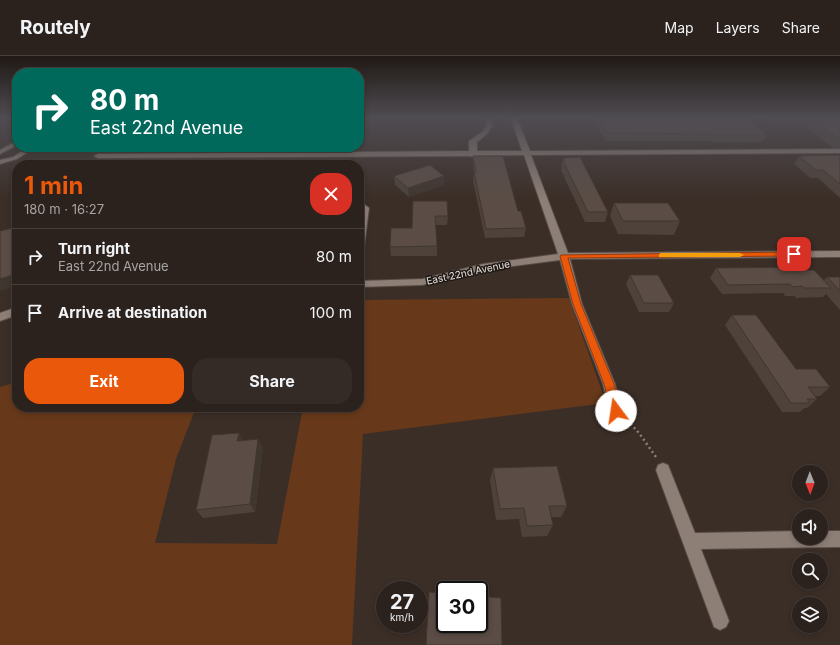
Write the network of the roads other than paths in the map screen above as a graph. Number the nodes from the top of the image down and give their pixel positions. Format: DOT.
graph roads {
  1 [pos="473,145"];
  2 [pos="525,145"];
  3 [pos="12,146"];
  4 [pos="840,151"];
  5 [pos="0,152"];
  6 [pos="25,152"];
  7 [pos="125,152"];
  8 [pos="528,154"];
  9 [pos="472,155"];
  10 [pos="98,156"];
  11 [pos="124,156"];
  12 [pos="0,162"];
  13 [pos="365,208"];
  14 [pos="364,215"];
  15 [pos="840,254"];
  16 [pos="564,256"];
  17 [pos="364,284"];
  18 [pos="12,313"];
  19 [pos="0,317"];
  20 [pos="616,411"];
  21 [pos="663,470"];
  22 [pos="840,539"];
  23 [pos="690,541"];
  24 [pos="720,621"];
  1 -- 9 [label="street"];
  2 -- 8 [label="street"];
  3 -- 5 [label="lane"];
  4 -- 8 [label="street"];
  6 -- 12 [label="lane"];
  7 -- 11 [label="street"];
  8 -- 9 [label="street"];
  8 -- 16 [label="street"];
  9 -- 11 [label="street"];
  10 -- 11 [label="street"];
  13 -- 14 [label="street"];
  15 -- 16 [label="street, East 22nd Avenue"];
  16 -- 17 [label="street, East 22nd Avenue"];
  16 -- 20 [label="street"];
  18 -- 19 [label="street"];
  21 -- 23 [label="street"];
  22 -- 23 [label="street"];
  23 -- 24 [label="street"];
}
